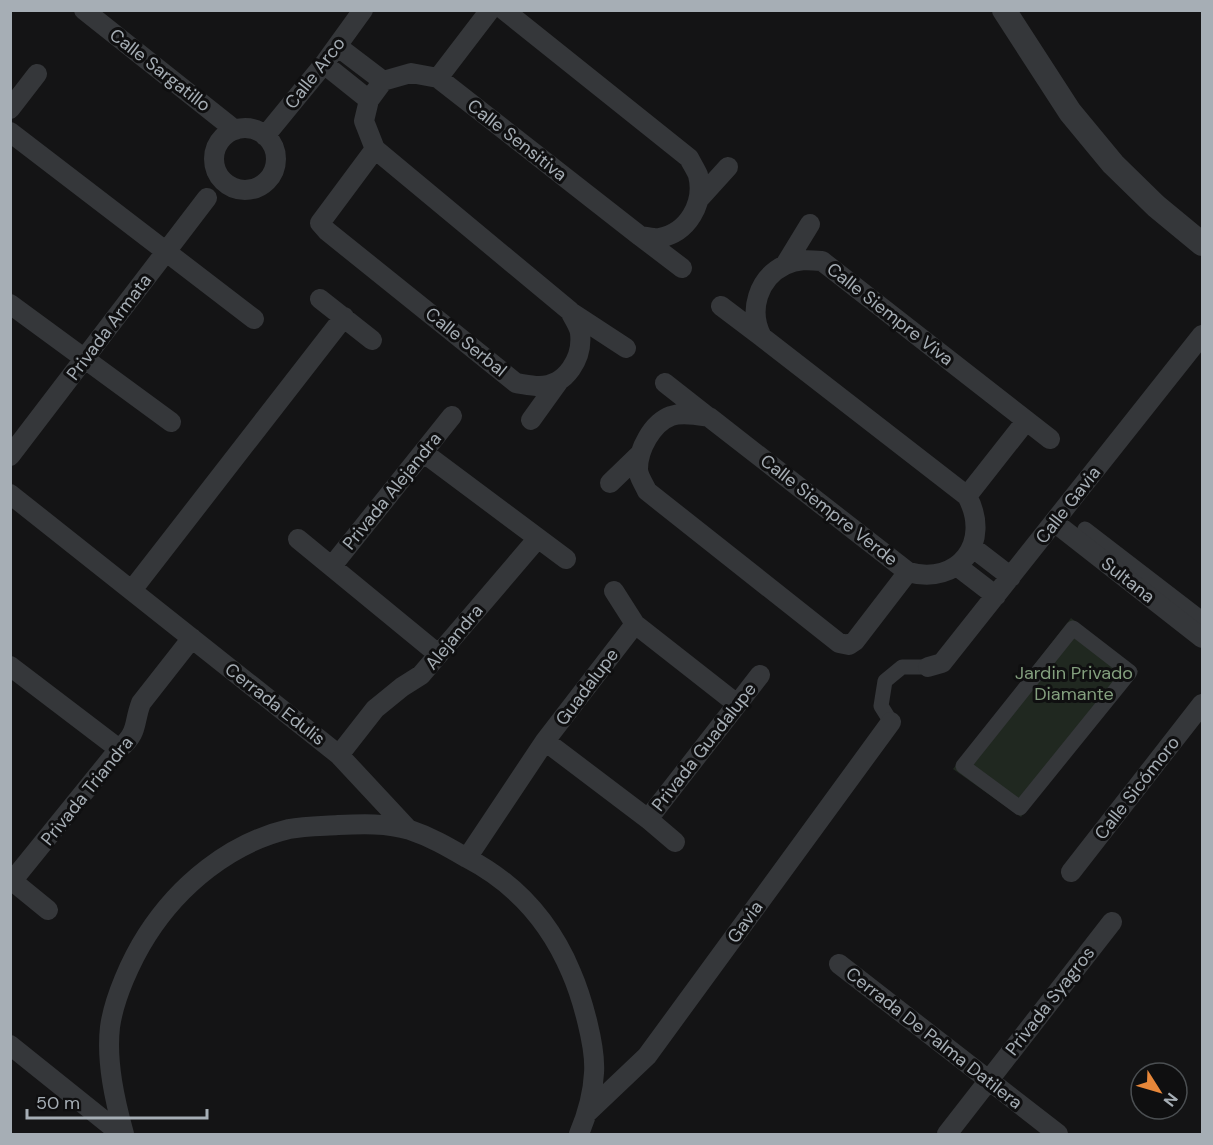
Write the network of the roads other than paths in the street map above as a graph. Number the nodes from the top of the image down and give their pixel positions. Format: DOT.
graph roads {
  1 [pos="84,10"];
  2 [pos="363,10"];
  3 [pos="490,10"];
  4 [pos="504,10"];
  5 [pos="1005,10"];
  6 [pos="337,46"];
  7 [pos="324,64"];
  8 [pos="37,75"];
  9 [pos="438,78"];
  10 [pos="376,90"];
  11 [pos="10,109"];
  12 [pos="235,130"];
  13 [pos="10,132"];
  14 [pos="265,136"];
  15 [pos="375,149"];
  16 [pos="729,167"];
  17 [pos="207,198"];
  18 [pos="696,208"];
  19 [pos="810,224"];
  20 [pos="640,237"];
  21 [pos="1203,244"];
  22 [pos="166,251"];
  23 [pos="785,265"];
  24 [pos="682,268"];
  25 [pos="320,299"];
  26 [pos="10,304"];
  27 [pos="721,306"];
  28 [pos="570,311"];
  29 [pos="344,317"];
  30 [pos="254,319"];
  31 [pos="1203,335"];
  32 [pos="762,337"];
  33 [pos="372,340"];
  34 [pos="626,348"];
  35 [pos="84,360"];
  36 [pos="559,381"];
  37 [pos="665,383"];
  38 [pos="452,416"];
  39 [pos="709,417"];
  40 [pos="531,420"];
  41 [pos="1026,421"];
  42 [pos="171,422"];
  43 [pos="1050,439"];
  44 [pos="424,453"];
  45 [pos="640,454"];
  46 [pos="10,456"];
  47 [pos="610,483"];
  48 [pos="10,494"];
  49 [pos="967,496"];
  50 [pos="1054,522"];
  51 [pos="1085,529"];
  52 [pos="538,538"];
  53 [pos="298,539"];
  54 [pos="965,557"];
  55 [pos="566,559"];
  56 [pos="332,566"];
  57 [pos="908,572"];
  58 [pos="1011,578"];
  59 [pos="132,590"];
  60 [pos="614,591"];
  61 [pos="996,597"];
  62 [pos="1203,619"];
  63 [pos="635,624"];
  64 [pos="192,638"];
  65 [pos="1203,638"];
  66 [pos="438,654"];
  67 [pos="10,666"];
  68 [pos="928,667"];
  69 [pos="1125,668"];
  70 [pos="760,675"];
  71 [pos="737,704"];
  72 [pos="1203,704"];
  73 [pos="891,722"];
  74 [pos="545,741"];
  75 [pos="119,749"];
  76 [pos="339,756"];
  77 [pos="648,819"];
  78 [pos="408,829"];
  79 [pos="675,842"];
  80 [pos="467,858"];
  81 [pos="1071,872"];
  82 [pos="12,879"];
  83 [pos="48,910"];
  84 [pos="1112,922"];
  85 [pos="839,964"];
  86 [pos="10,1045"];
  87 [pos="989,1081"];
  88 [pos="587,1113"];
  89 [pos="122,1134"];
  90 [pos="579,1134"];
  91 [pos="947,1134"];
  92 [pos="1058,1134"];
  1 -- 12 [label="street, Calle Sargatillo"];
  2 -- 6 [label="street, Calle Arco"];
  3 -- 9 [label="street"];
  4 -- 18 [label="street"];
  5 -- 21 [label="street"];
  6 -- 7 [label="street, Calle Arco"];
  6 -- 10 [label="street"];
  7 -- 10 [label="street"];
  7 -- 14 [label="street, Calle Arco"];
  8 -- 11 [label="street"];
  9 -- 10 [label="street, Calle Sensitiva"];
  9 -- 20 [label="street, Calle Sensitiva"];
  10 -- 15 [label="street"];
  12 -- 14 [label="street"];
  12 -- 14 [label="street"];
  13 -- 22 [label="street"];
  15 -- 28 [label="street"];
  15 -- 36 [label="street, Calle Serbal"];
  16 -- 18 [label="street"];
  17 -- 22 [label="street, Privada Armata"];
  18 -- 20 [label="street"];
  19 -- 23 [label="street"];
  20 -- 24 [label="street, Calle Sensitiva"];
  22 -- 30 [label="street"];
  22 -- 35 [label="street, Privada Armata"];
  23 -- 32 [label="street"];
  23 -- 41 [label="street, Calle Siempre Viva"];
  25 -- 29 [label="street"];
  26 -- 35 [label="street"];
  27 -- 32 [label="street"];
  28 -- 34 [label="street"];
  28 -- 36 [label="street"];
  29 -- 33 [label="street"];
  29 -- 59 [label="street"];
  31 -- 50 [label="street, Calle Gavia"];
  32 -- 49 [label="street"];
  35 -- 42 [label="street"];
  35 -- 46 [label="street, Privada Armata"];
  36 -- 40 [label="street"];
  37 -- 39 [label="street, Calle Siempre Verde"];
  38 -- 44 [label="street, Privada Alejandra"];
  39 -- 45 [label="street"];
  39 -- 57 [label="street, Calle Siempre Verde"];
  41 -- 43 [label="street, Calle Siempre Viva"];
  41 -- 49 [label="street"];
  44 -- 52 [label="street"];
  44 -- 56 [label="street, Privada Alejandra"];
  45 -- 47 [label="street"];
  45 -- 57 [label="street"];
  48 -- 59 [label="street, Cerrada Edulis"];
  49 -- 54 [label="street"];
  50 -- 58 [label="street, Calle Gavia"];
  50 -- 65 [label="street, Sultana"];
  51 -- 62 [label="street"];
  52 -- 55 [label="street"];
  52 -- 66 [label="street, Alejandra"];
  53 -- 56 [label="street"];
  54 -- 57 [label="street, Calle Siempre Verde"];
  54 -- 58 [label="street"];
  54 -- 61 [label="street"];
  56 -- 66 [label="street"];
  58 -- 61 [label="street, Calle Gavia"];
  59 -- 64 [label="street, Cerrada Edulis"];
  60 -- 63 [label="street"];
  61 -- 68 [label="street, Calle Gavia"];
  63 -- 71 [label="street"];
  63 -- 74 [label="street, Guadalupe"];
  64 -- 75 [label="street, Privada Triandra"];
  64 -- 76 [label="street, Cerrada Edulis"];
  66 -- 76 [label="street, Alejandra"];
  67 -- 75 [label="street"];
  68 -- 73 [label="street"];
  69 -- 69 [label="street"];
  70 -- 71 [label="street, Privada Guadalupe"];
  71 -- 77 [label="street, Privada Guadalupe"];
  72 -- 81 [label="street, Calle Sicómoro"];
  73 -- 88 [label="street, Gavia"];
  74 -- 77 [label="street"];
  74 -- 80 [label="street, Guadalupe"];
  75 -- 82 [label="street, Privada Triandra"];
  76 -- 78 [label="street, Cerrada Edulis"];
  77 -- 79 [label="street"];
  78 -- 80 [label="street"];
  78 -- 89 [label="street"];
  80 -- 88 [label="street"];
  82 -- 83 [label="street"];
  84 -- 87 [label="street, Privada Syagros"];
  85 -- 87 [label="street, Cerrada De Palma Datilera"];
  86 -- 89 [label="street"];
  87 -- 91 [label="street, Privada Syagros"];
  87 -- 92 [label="street, Cerrada De Palma Datilera"];
  88 -- 90 [label="street"];
}
